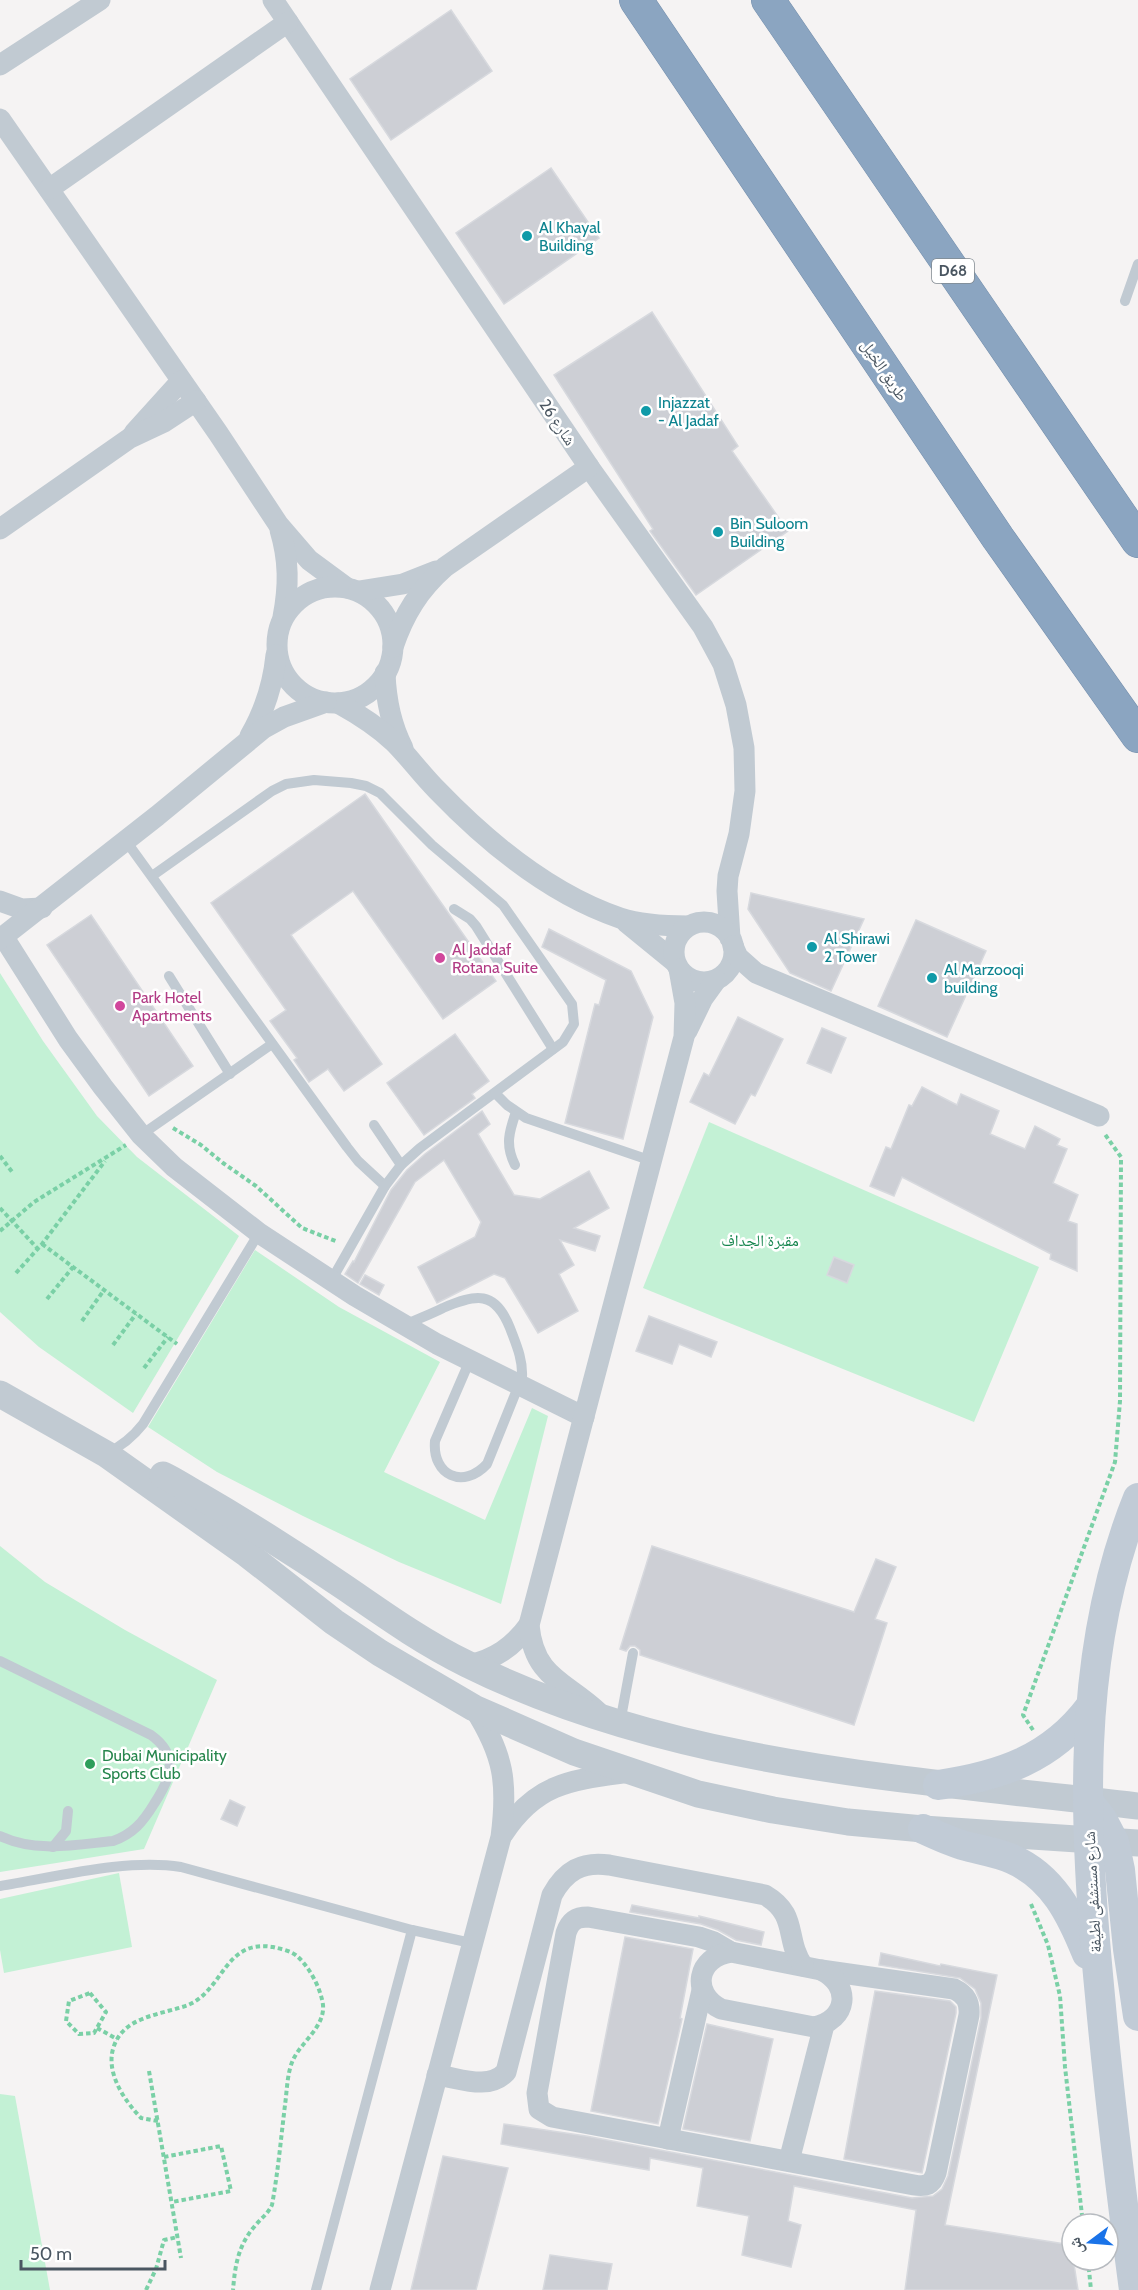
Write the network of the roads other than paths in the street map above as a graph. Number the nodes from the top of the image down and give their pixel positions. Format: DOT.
graph roads {
  1 [pos="99,0"];
  2 [pos="273,0"];
  3 [pos="636,0"];
  4 [pos="768,0"];
  5 [pos="288,22"];
  6 [pos="0,65"];
  7 [pos="0,119"];
  8 [pos="49,189"];
  9 [pos="1138,264"];
  10 [pos="1125,301"];
  11 [pos="182,381"];
  12 [pos="196,400"];
  13 [pos="130,438"];
  14 [pos="589,467"];
  15 [pos="278,524"];
  16 [pos="0,529"];
  17 [pos="1138,541"];
  18 [pos="445,567"];
  19 [pos="353,589"];
  20 [pos="283,617"];
  21 [pos="392,651"];
  22 [pos="276,653"];
  23 [pos="385,673"];
  24 [pos="332,703"];
  25 [pos="1138,736"];
  26 [pos="246,741"];
  27 [pos="411,762"];
  28 [pos="126,841"];
  29 [pos="152,876"];
  30 [pos="728,876"];
  31 [pos="0,901"];
  32 [pos="42,908"];
  33 [pos="454,909"];
  34 [pos="621,918"];
  35 [pos="690,925"];
  36 [pos="2,937"];
  37 [pos="732,942"];
  38 [pos="677,966"];
  39 [pos="169,976"];
  40 [pos="768,976"];
  41 [pos="719,977"];
  42 [pos="684,1037"];
  43 [pos="273,1044"];
  44 [pos="552,1049"];
  45 [pos="230,1074"];
  46 [pos="495,1093"];
  47 [pos="516,1112"];
  48 [pos="1100,1116"];
  49 [pos="374,1125"];
  50 [pos="141,1135"];
  51 [pos="651,1161"];
  52 [pos="401,1165"];
  53 [pos="515,1165"];
  54 [pos="385,1186"];
  55 [pos="260,1233"];
  56 [pos="331,1281"];
  57 [pos="404,1325"];
  58 [pos="470,1360"];
  59 [pos="519,1385"];
  60 [pos="0,1394"];
  61 [pos="584,1417"];
  62 [pos="106,1454"];
  63 [pos="1138,1498"];
  64 [pos="529,1625"];
  65 [pos="633,1653"];
  66 [pos="0,1661"];
  67 [pos="469,1665"];
  68 [pos="1090,1707"];
  69 [pos="474,1708"];
  70 [pos="613,1720"];
  71 [pos="634,1772"];
  72 [pos="938,1785"];
  73 [pos="1088,1800"];
  74 [pos="1138,1806"];
  75 [pos="68,1811"];
  76 [pos="924,1829"];
  77 [pos="0,1836"];
  78 [pos="501,1838"];
  79 [pos="1114,1842"];
  80 [pos="53,1847"];
  81 [pos="0,1886"];
  82 [pos="789,1924"];
  83 [pos="412,1930"];
  84 [pos="471,1943"];
  85 [pos="731,1952"];
  86 [pos="764,1958"];
  87 [pos="812,1968"];
  88 [pos="1098,1980"];
  89 [pos="702,1990"];
  90 [pos="1138,2016"];
  91 [pos="824,2025"];
  92 [pos="436,2075"];
  93 [pos="668,2139"];
  94 [pos="789,2161"];
  95 [pos="316,2290"];
  96 [pos="380,2290"];
  97 [pos="1134,2290"];
  1 -- 6 [label="street"];
  2 -- 5 [label="street, شارع 26"];
  3 -- 25 [label="highway, طريق الخيل"];
  4 -- 17 [label="highway, D68"];
  5 -- 8 [label="street"];
  5 -- 14 [label="street, شارع 26"];
  7 -- 8 [label="street"];
  8 -- 11 [label="street"];
  9 -- 10 [label="lane"];
  11 -- 12 [label="street"];
  11 -- 13 [label="street"];
  12 -- 13 [label="street"];
  12 -- 15 [label="street"];
  13 -- 16 [label="street"];
  14 -- 18 [label="street"];
  14 -- 30 [label="street, شارع 26"];
  15 -- 19 [label="street"];
  15 -- 20 [label="street"];
  18 -- 19 [label="street"];
  18 -- 21 [label="street"];
  19 -- 20 [label="street"];
  19 -- 21 [label="street"];
  20 -- 22 [label="street"];
  21 -- 23 [label="street"];
  22 -- 24 [label="street"];
  22 -- 26 [label="street"];
  23 -- 24 [label="street"];
  23 -- 27 [label="street"];
  24 -- 26 [label="street"];
  24 -- 27 [label="street"];
  26 -- 28 [label="street"];
  27 -- 34 [label="street"];
  28 -- 29 [label="lane"];
  28 -- 32 [label="street"];
  29 -- 43 [label="lane"];
  29 -- 44 [label="lane"];
  30 -- 35 [label="street, شارع 26"];
  30 -- 37 [label="street, شارع 26"];
  31 -- 32 [label="street"];
  32 -- 36 [label="street"];
  33 -- 44 [label="lane"];
  34 -- 35 [label="street"];
  34 -- 38 [label="street"];
  35 -- 37 [label="street"];
  35 -- 38 [label="street"];
  36 -- 50 [label="street"];
  37 -- 40 [label="street"];
  37 -- 41 [label="street"];
  38 -- 41 [label="street"];
  38 -- 42 [label="street"];
  39 -- 45 [label="lane"];
  40 -- 41 [label="street"];
  40 -- 48 [label="street"];
  41 -- 42 [label="street"];
  42 -- 51 [label="street"];
  43 -- 45 [label="lane"];
  43 -- 54 [label="lane"];
  44 -- 46 [label="lane"];
  45 -- 50 [label="lane"];
  46 -- 47 [label="lane"];
  46 -- 52 [label="lane"];
  47 -- 51 [label="lane"];
  47 -- 53 [label="lane"];
  49 -- 52 [label="lane"];
  50 -- 55 [label="street"];
  51 -- 61 [label="street"];
  52 -- 54 [label="lane"];
  54 -- 56 [label="lane"];
  55 -- 56 [label="street"];
  55 -- 62 [label="lane"];
  56 -- 57 [label="street"];
  57 -- 58 [label="street"];
  57 -- 59 [label="lane"];
  58 -- 59 [label="street"];
  58 -- 59 [label="lane"];
  59 -- 61 [label="street"];
  60 -- 62 [label="street"];
  61 -- 64 [label="street"];
  62 -- 67 [label="street"];
  62 -- 69 [label="street"];
  63 -- 68 [label="main road, شارع مستشفى لطيفة"];
  64 -- 67 [label="street"];
  64 -- 70 [label="street"];
  65 -- 70 [label="lane"];
  66 -- 80 [label="lane"];
  67 -- 70 [label="street"];
  68 -- 72 [label="main road"];
  68 -- 73 [label="main road, شارع مستشفى لطيفة"];
  69 -- 71 [label="street"];
  69 -- 78 [label="street"];
  70 -- 72 [label="street"];
  71 -- 76 [label="street"];
  71 -- 78 [label="street"];
  72 -- 73 [label="street"];
  73 -- 74 [label="street"];
  73 -- 79 [label="main road, شارع مستشفى لطيفة"];
  75 -- 80 [label="lane"];
  76 -- 79 [label="street"];
  76 -- 88 [label="main road"];
  77 -- 80 [label="lane"];
  78 -- 84 [label="street"];
  79 -- 88 [label="main road, شارع مستشفى لطيفة"];
  79 -- 90 [label="main road"];
  81 -- 83 [label="lane"];
  82 -- 86 [label="street"];
  82 -- 87 [label="street"];
  82 -- 92 [label="street"];
  83 -- 84 [label="lane"];
  83 -- 95 [label="lane"];
  84 -- 92 [label="street"];
  85 -- 86 [label="street"];
  85 -- 89 [label="street"];
  85 -- 93 [label="street"];
  86 -- 87 [label="street"];
  87 -- 91 [label="street"];
  87 -- 94 [label="street"];
  88 -- 97 [label="main road, شارع مستشفى لطيفة"];
  89 -- 91 [label="street"];
  89 -- 93 [label="street"];
  91 -- 94 [label="street"];
  92 -- 96 [label="street"];
  93 -- 94 [label="street"];
}
